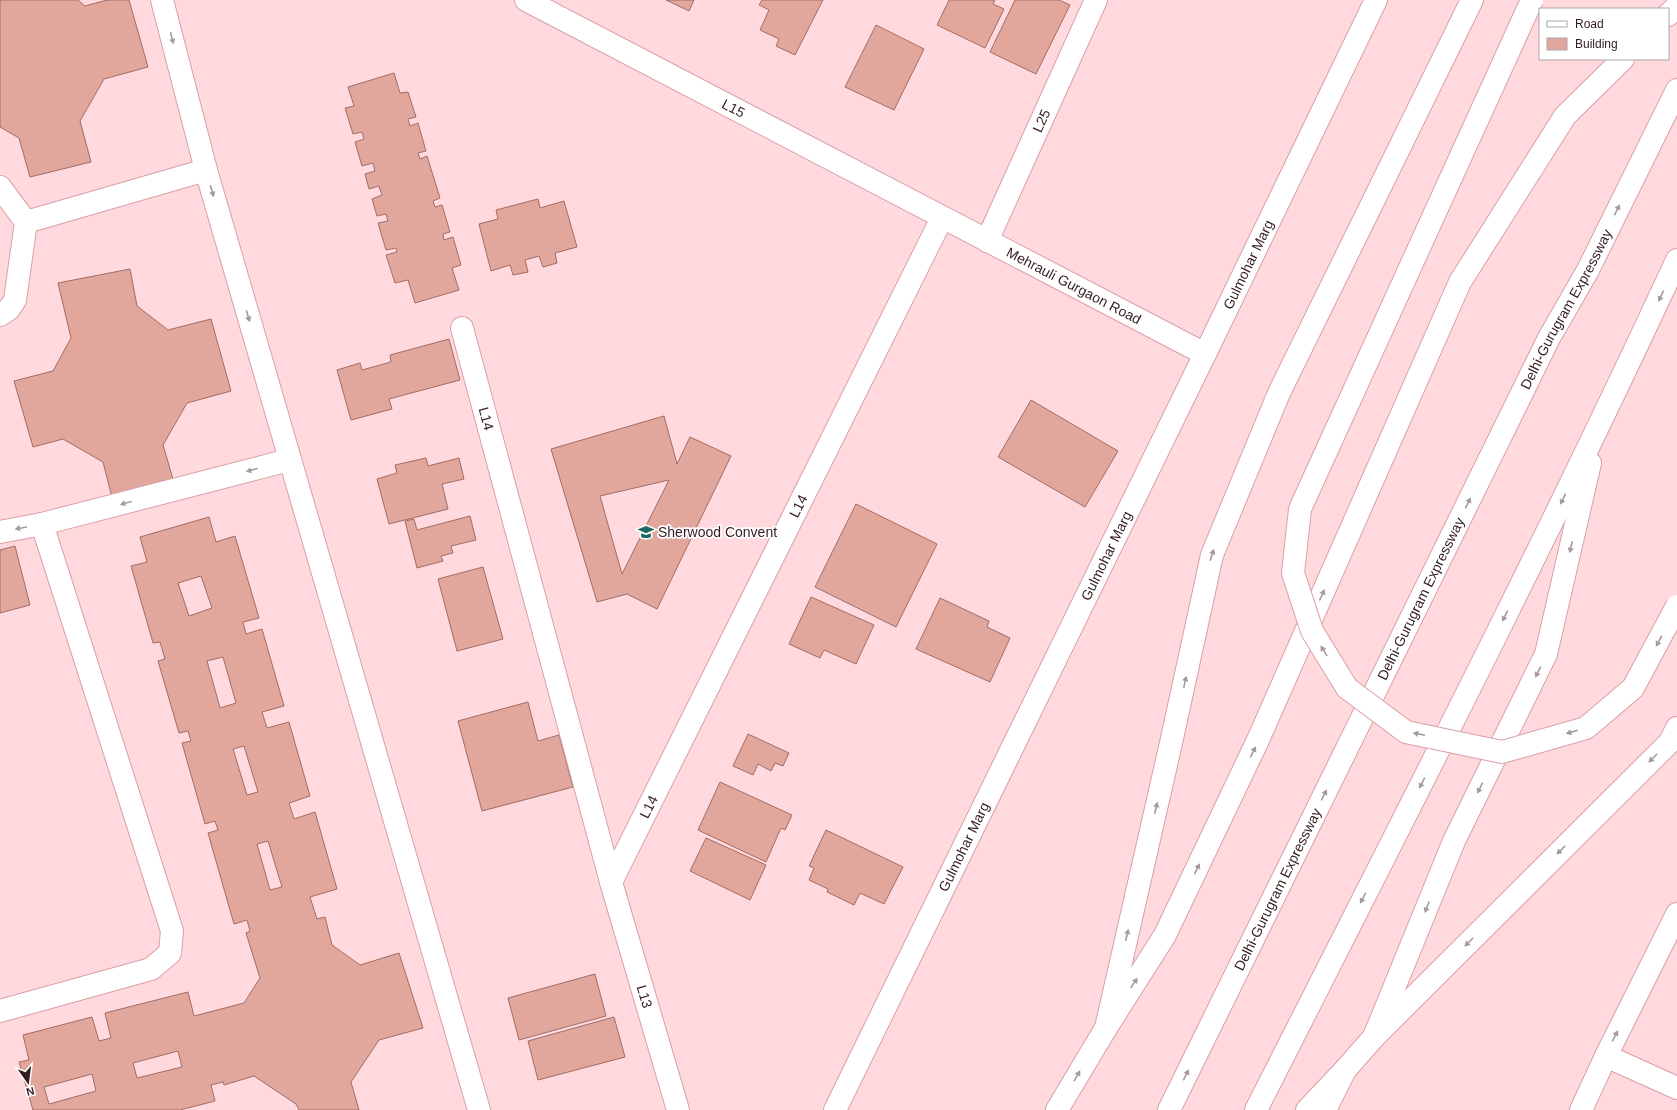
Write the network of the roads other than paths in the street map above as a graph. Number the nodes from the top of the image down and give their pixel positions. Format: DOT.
graph roads {
  1 [pos="162,0"];
  2 [pos="526,0"];
  3 [pos="1096,0"];
  4 [pos="1376,0"];
  5 [pos="1472,0"];
  6 [pos="1532,0"];
  7 [pos="1677,6"];
  8 [pos="1669,14"];
  9 [pos="1622,60"];
  10 [pos="1677,90"];
  11 [pos="206,170"];
  12 [pos="0,187"];
  13 [pos="942,218"];
  14 [pos="26,222"];
  15 [pos="987,241"];
  16 [pos="1677,260"];
  17 [pos="0,315"];
  18 [pos="462,328"];
  19 [pos="1205,354"];
  20 [pos="1598,427"];
  21 [pos="289,460"];
  22 [pos="42,524"];
  23 [pos="0,532"];
  24 [pos="1677,606"];
  25 [pos="1677,728"];
  26 [pos="611,882"];
  27 [pos="1677,914"];
  28 [pos="0,1011"];
  29 [pos="1106,1028"];
  30 [pos="1374,1037"];
  31 [pos="1606,1056"];
  32 [pos="1344,1070"];
  33 [pos="1677,1088"];
  34 [pos="479,1110"];
  35 [pos="678,1110"];
  36 [pos="835,1110"];
  37 [pos="1057,1110"];
  38 [pos="1169,1110"];
  39 [pos="1256,1110"];
  40 [pos="1307,1110"];
  41 [pos="1325,1110"];
  42 [pos="1581,1110"];
  1 -- 11 [label="main road, one-way"];
  2 -- 13 [label="main road, L15"];
  3 -- 15 [label="main road, L25"];
  4 -- 19 [label="main road, Gulmohar Marg"];
  29 -- 5 [label="main road, one-way"];
  24 -- 6 [label="main road, one-way, bridge"];
  7 -- 8 [label="main road"];
  29 -- 9 [label="main road, one-way"];
  38 -- 10 [label="main road, Delhi-Gurugram Expressway, one-way"];
  11 -- 14 [label="main road"];
  11 -- 21 [label="main road, one-way"];
  12 -- 14 [label="main road"];
  13 -- 15 [label="main road, Mehrauli Gurgaon Road"];
  13 -- 26 [label="main road, L14"];
  14 -- 17 [label="main road"];
  15 -- 19 [label="main road, Mehrauli Gurgaon Road"];
  16 -- 20 [label="main road, one-way"];
  18 -- 26 [label="main road, L14"];
  19 -- 36 [label="main road, Gulmohar Marg"];
  20 -- 30 [label="main road, one-way"];
  20 -- 39 [label="main road, one-way"];
  21 -- 22 [label="main road, one-way"];
  21 -- 34 [label="main road"];
  22 -- 23 [label="main road, one-way"];
  22 -- 28 [label="main road"];
  25 -- 30 [label="main road, one-way"];
  26 -- 35 [label="main road, L13"];
  31 -- 27 [label="main road, one-way"];
  37 -- 29 [label="main road, one-way"];
  30 -- 32 [label="main road"];
  31 -- 33 [label="main road"];
  31 -- 42 [label="main road"];
  32 -- 40 [label="main road"];
  32 -- 41 [label="main road"];
}
